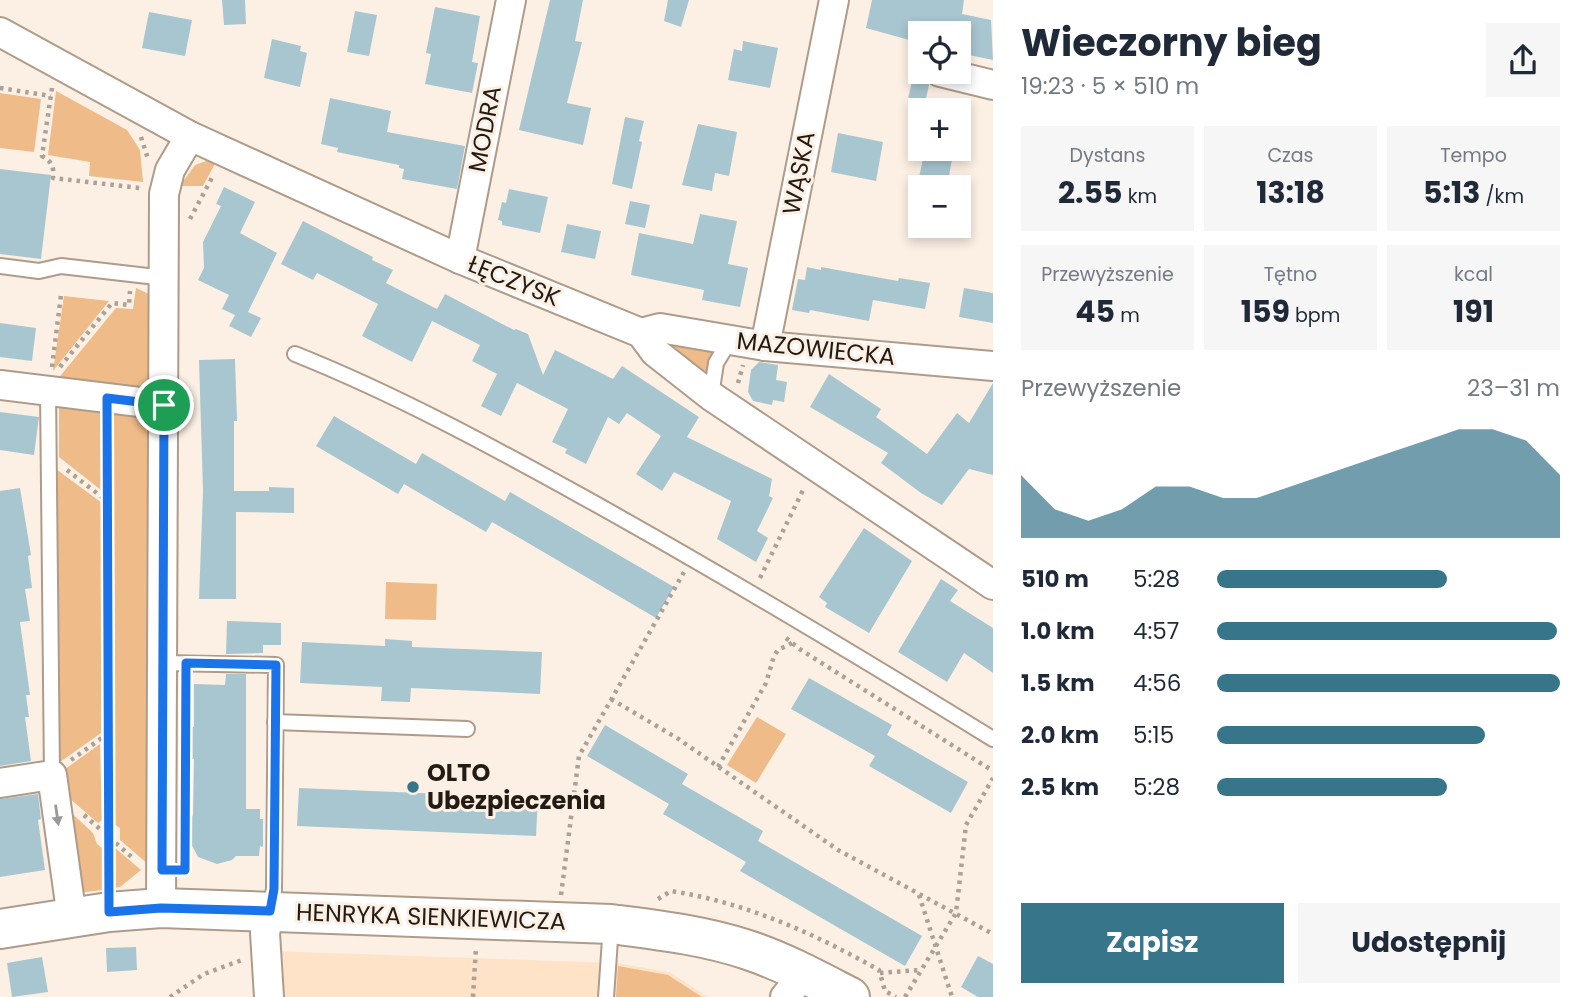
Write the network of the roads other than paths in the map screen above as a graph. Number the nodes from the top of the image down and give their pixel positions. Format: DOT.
graph roads {
  1 [pos="510,0"];
  2 [pos="834,0"];
  3 [pos="0,32"];
  4 [pos="971,80"];
  5 [pos="993,85"];
  6 [pos="190,136"];
  7 [pos="460,259"];
  8 [pos="0,266"];
  9 [pos="165,278"];
  10 [pos="641,333"];
  11 [pos="747,349"];
  12 [pos="295,354"];
  13 [pos="993,366"];
  14 [pos="49,385"];
  15 [pos="0,386"];
  16 [pos="711,396"];
  17 [pos="164,405"];
  18 [pos="993,585"];
  19 [pos="163,663"];
  20 [pos="275,722"];
  21 [pos="467,729"];
  22 [pos="993,739"];
  23 [pos="0,783"];
  24 [pos="52,783"];
  25 [pos="161,908"];
  26 [pos="270,911"];
  27 [pos="72,918"];
  28 [pos="611,923"];
  29 [pos="0,929"];
  30 [pos="795,985"];
  31 [pos="269,997"];
  32 [pos="606,997"];
  33 [pos="850,997"];
  1 -- 7 [label="street, MODRA"];
  2 -- 11 [label="street, WĄSKA"];
  3 -- 6 [label="street, ŁĘCZYSK"];
  4 -- 5 [label="street"];
  6 -- 7 [label="street, ŁĘCZYSK"];
  6 -- 9 [label="street"];
  7 -- 10 [label="street, ŁĘCZYSK"];
  8 -- 9 [label="lane"];
  9 -- 17 [label="street"];
  10 -- 11 [label="street, MAZOWIECKA"];
  10 -- 16 [label="street, ŁĘCZYSK"];
  11 -- 13 [label="street, MAZOWIECKA"];
  11 -- 16 [label="lane"];
  12 -- 22 [label="lane"];
  14 -- 15 [label="street"];
  14 -- 17 [label="street"];
  14 -- 24 [label="lane"];
  16 -- 18 [label="street, ŁĘCZYSK"];
  17 -- 19 [label="street"];
  19 -- 20 [label="lane"];
  19 -- 25 [label="street"];
  20 -- 21 [label="lane"];
  20 -- 26 [label="lane"];
  23 -- 24 [label="street"];
  24 -- 27 [label="street, one-way"];
  25 -- 26 [label="street, HENRYKA SIENKIEWICZA"];
  25 -- 27 [label="street, HENRYKA SIENKIEWICZA"];
  26 -- 28 [label="street, HENRYKA SIENKIEWICZA"];
  26 -- 31 [label="street"];
  27 -- 29 [label="street, HENRYKA SIENKIEWICZA"];
  28 -- 30 [label="street, HENRYKA SIENKIEWICZA"];
  28 -- 32 [label="lane"];
  30 -- 33 [label="street, HENRYKA SIENKIEWICZA"];
}
